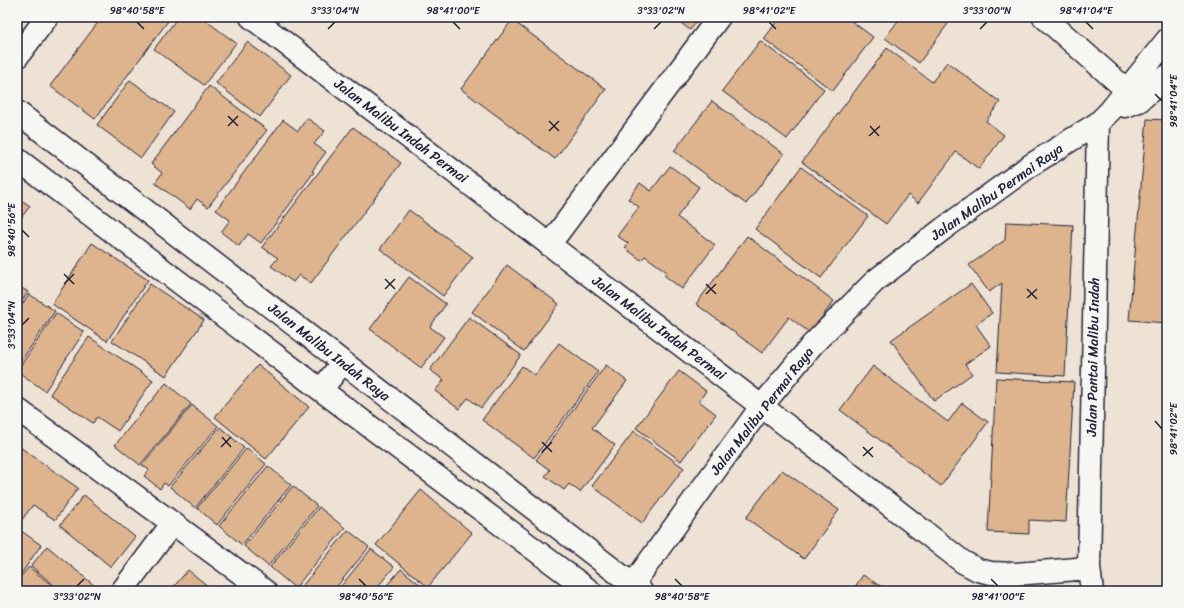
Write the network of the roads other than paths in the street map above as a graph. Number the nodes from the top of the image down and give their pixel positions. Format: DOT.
graph roads {
  1 [pos="47,17"];
  2 [pos="251,17"];
  3 [pos="720,17"];
  4 [pos="1044,17"];
  5 [pos="1167,40"];
  6 [pos="17,57"];
  7 [pos="1167,76"];
  8 [pos="1133,96"];
  9 [pos="17,112"];
  10 [pos="1104,117"];
  11 [pos="17,159"];
  12 [pos="549,245"];
  13 [pos="342,362"];
  14 [pos="321,390"];
  15 [pos="761,407"];
  16 [pos="17,409"];
  17 [pos="172,524"];
  18 [pos="1089,568"];
  19 [pos="634,589"];
  20 [pos="122,591"];
  21 [pos="265,591"];
  22 [pos="590,591"];
  23 [pos="1092,591"];
  1 -- 6 [label="street"];
  2 -- 12 [label="street, Jalan Malibu Indah Permai"];
  3 -- 12 [label="street"];
  4 -- 8 [label="street"];
  5 -- 8 [label="street"];
  7 -- 8 [label="street"];
  8 -- 10 [label="street"];
  9 -- 13 [label="street, Jalan Malibu Indah Raya"];
  10 -- 15 [label="street, Jalan Malibu Permai Raya"];
  10 -- 18 [label="street, Jalan Pantai Malibu Indah"];
  11 -- 14 [label="street"];
  12 -- 15 [label="street, Jalan Malibu Indah Permai"];
  13 -- 14 [label="street"];
  13 -- 19 [label="street, Jalan Malibu Indah Raya"];
  14 -- 22 [label="street"];
  15 -- 18 [label="street, Jalan Malibu Indah Permai"];
  15 -- 19 [label="street, Jalan Malibu Permai Raya"];
  16 -- 17 [label="street"];
  17 -- 20 [label="street"];
  17 -- 21 [label="street"];
  18 -- 23 [label="street, Jalan Pantai Malibu Indah"];
}
